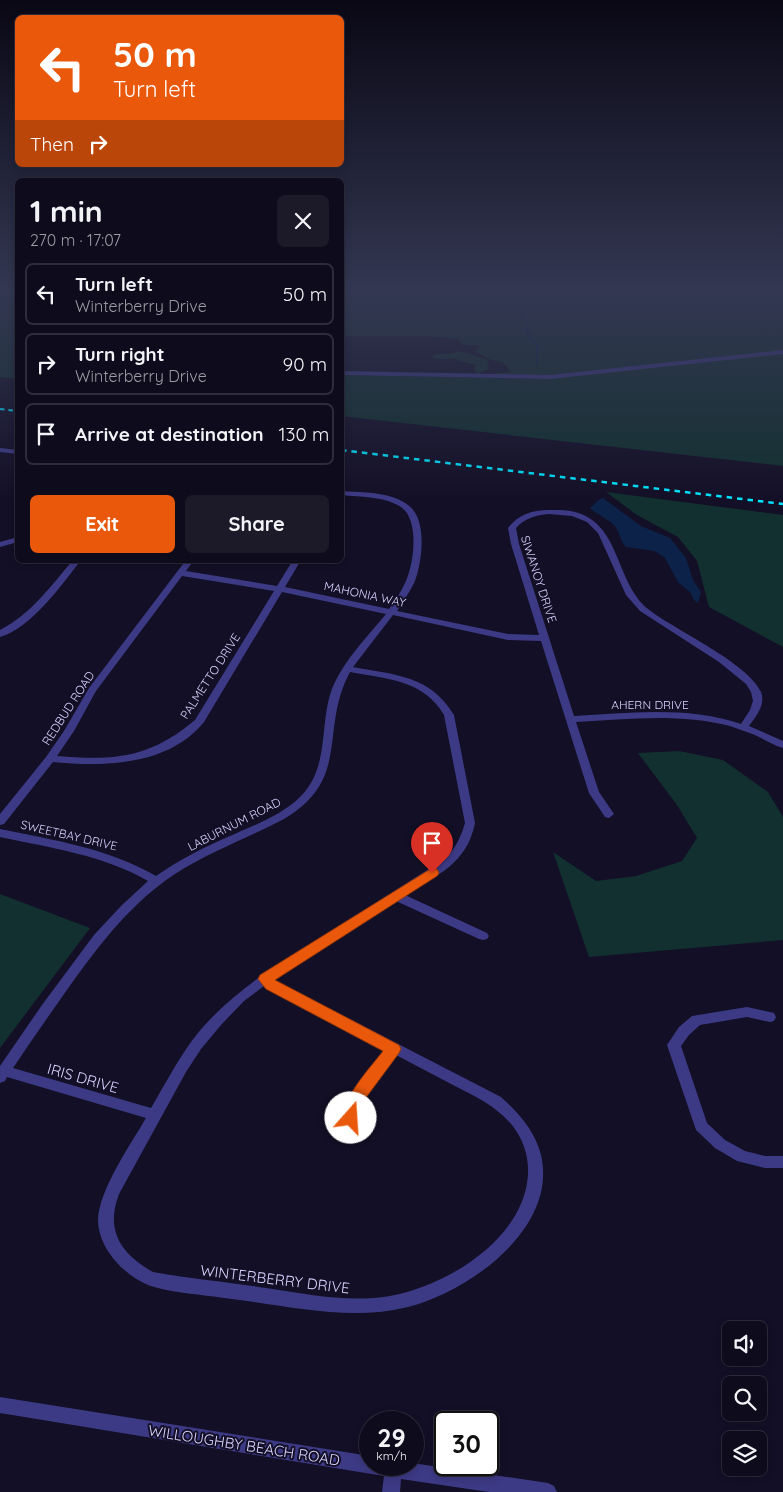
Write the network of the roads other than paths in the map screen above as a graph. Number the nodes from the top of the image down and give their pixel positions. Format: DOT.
graph roads {
  1 [pos="693,362"];
  2 [pos="344,373"];
  3 [pos="0,450"];
  4 [pos="15,452"];
  5 [pos="344,493"];
  6 [pos="15,540"];
  7 [pos="0,544"];
  8 [pos="74,563"];
  9 [pos="188,563"];
  10 [pos="295,563"];
  11 [pos="180,573"];
  12 [pos="280,589"];
  13 [pos="390,611"];
  14 [pos="0,634"];
  15 [pos="545,638"];
  16 [pos="348,668"];
  17 [pos="571,719"];
  18 [pos="744,726"];
  19 [pos="783,745"];
  20 [pos="50,759"];
  21 [pos="609,814"];
  22 [pos="0,821"];
  23 [pos="0,833"];
  24 [pos="157,881"];
  25 [pos="396,896"];
  26 [pos="483,936"];
  27 [pos="265,979"];
  28 [pos="770,1017"];
  29 [pos="393,1049"];
  30 [pos="2,1074"];
  31 [pos="154,1115"];
  32 [pos="352,1132"];
  33 [pos="783,1162"];
  34 [pos="0,1405"];
  35 [pos="359,1463"];
  36 [pos="424,1473"];
  37 [pos="393,1476"];
  38 [pos="391,1492"];
  39 [pos="548,1492"];
  1 -- 2 [label="street"];
  3 -- 4 [label="street"];
  5 -- 13 [label="street, LABURNUM ROAD"];
  6 -- 7 [label="street"];
  8 -- 14 [label="street"];
  9 -- 11 [label="street, REDBUD ROAD"];
  10 -- 12 [label="street, PALMETTO DRIVE"];
  11 -- 12 [label="street, MAHONIA WAY"];
  11 -- 20 [label="street, REDBUD ROAD"];
  12 -- 13 [label="street, MAHONIA WAY"];
  12 -- 20 [label="street, PALMETTO DRIVE"];
  13 -- 15 [label="street, MAHONIA WAY"];
  13 -- 16 [label="street, LABURNUM ROAD"];
  15 -- 17 [label="street, SIWANOY DRIVE"];
  15 -- 18 [label="street, SIWANOY DRIVE"];
  16 -- 24 [label="street, LABURNUM ROAD"];
  16 -- 25 [label="street, WINTERBERRY DRIVE"];
  17 -- 18 [label="street, AHERN DRIVE"];
  17 -- 21 [label="street, SIWANOY DRIVE"];
  18 -- 19 [label="street, AHERN DRIVE"];
  20 -- 22 [label="street, REDBUD ROAD"];
  23 -- 24 [label="street, SWEETBAY DRIVE"];
  24 -- 30 [label="street, LABURNUM ROAD"];
  25 -- 26 [label="street"];
  25 -- 27 [label="street, WINTERBERRY DRIVE"];
  27 -- 29 [label="street, WINTERBERRY DRIVE"];
  27 -- 31 [label="street, WINTERBERRY DRIVE"];
  28 -- 33 [label="street"];
  29 -- 31 [label="street, WINTERBERRY DRIVE"];
  29 -- 32 [label="street"];
  30 -- 31 [label="street, IRIS DRIVE"];
  34 -- 35 [label="street, WILLOUGHBY BEACH ROAD"];
  36 -- 39 [label="street, WILLOUGHBY BEACH ROAD"];
  37 -- 38 [label="street"];
}
